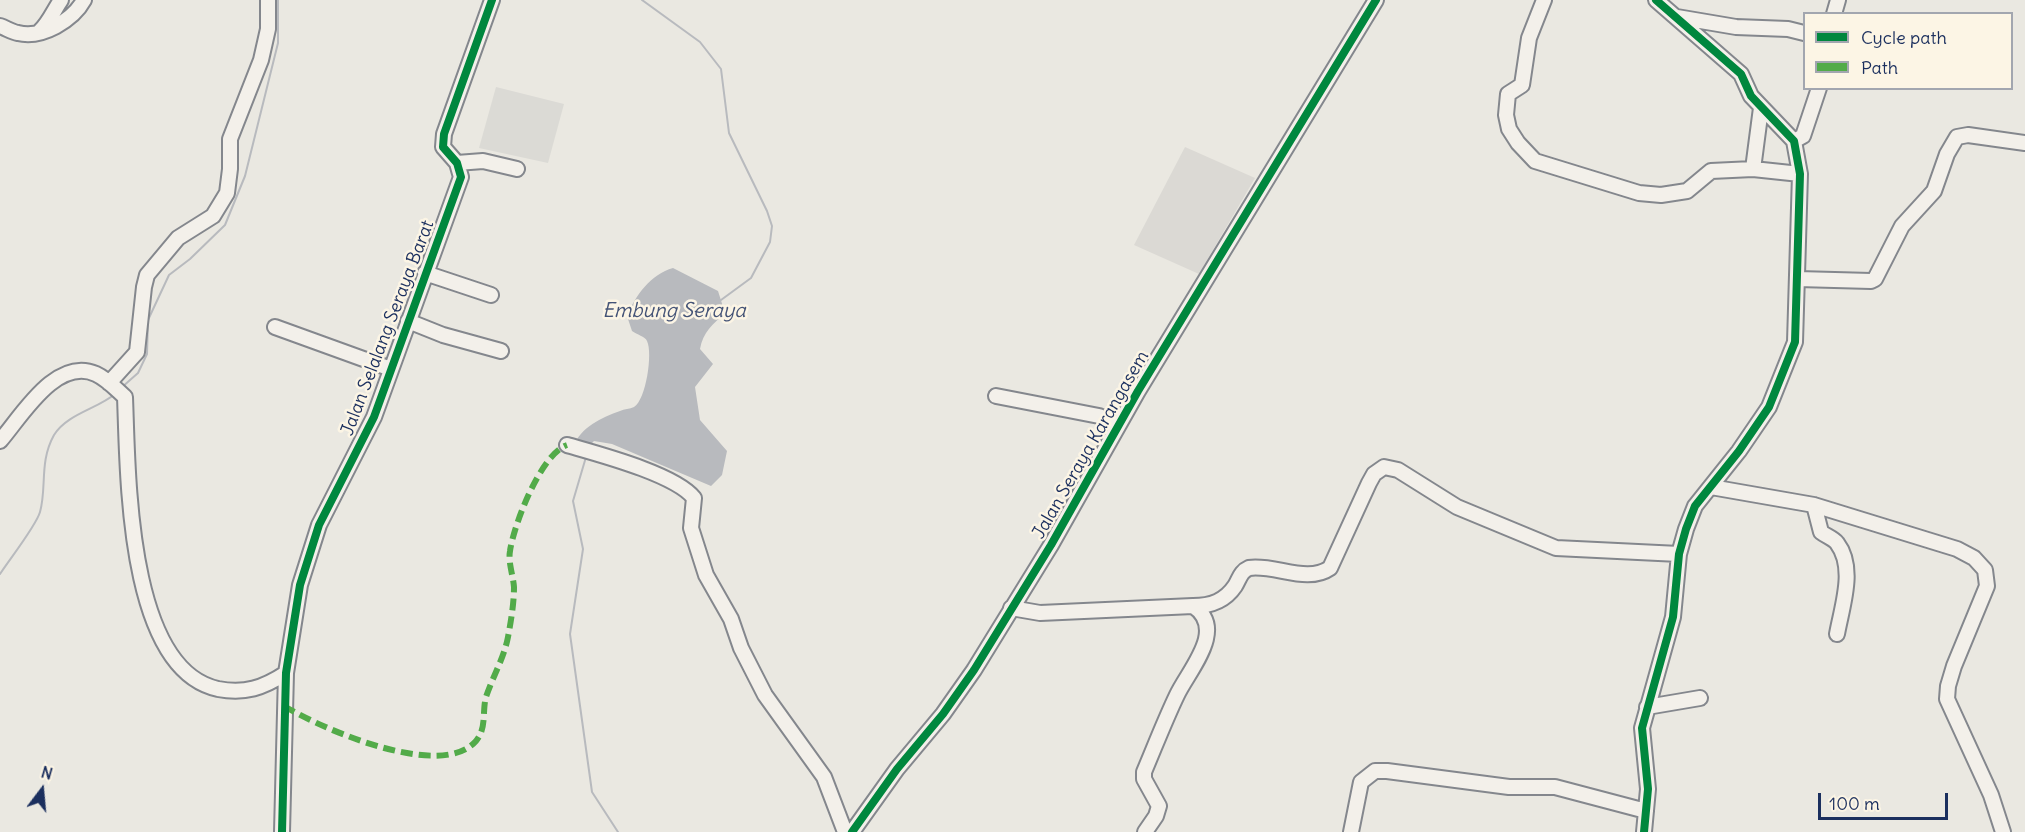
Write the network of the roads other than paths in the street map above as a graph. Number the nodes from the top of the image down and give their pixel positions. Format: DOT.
graph roads {
  1 [pos="61,0"];
  2 [pos="84,0"];
  3 [pos="268,0"];
  4 [pos="492,0"];
  5 [pos="1376,0"];
  6 [pos="1544,0"];
  7 [pos="1656,0"];
  8 [pos="1675,16"];
  9 [pos="0,26"];
  10 [pos="1803,33"];
  11 [pos="36,34"];
  12 [pos="1818,90"];
  13 [pos="1761,108"];
  14 [pos="1794,141"];
  15 [pos="2025,143"];
  16 [pos="457,163"];
  17 [pos="1753,169"];
  18 [pos="517,170"];
  19 [pos="1800,174"];
  20 [pos="425,273"];
  21 [pos="1798,279"];
  22 [pos="491,295"];
  23 [pos="408,321"];
  24 [pos="275,327"];
  25 [pos="501,351"];
  26 [pos="391,369"];
  27 [pos="110,384"];
  28 [pos="996,396"];
  29 [pos="1118,426"];
  30 [pos="0,441"];
  31 [pos="567,446"];
  32 [pos="1711,487"];
  33 [pos="1814,506"];
  34 [pos="1679,554"];
  35 [pos="1193,606"];
  36 [pos="1011,608"];
  37 [pos="1837,634"];
  38 [pos="286,673"];
  39 [pos="263,686"];
  40 [pos="1700,698"];
  41 [pos="284,706"];
  42 [pos="1647,708"];
  43 [pos="1646,811"];
  44 [pos="282,832"];
  45 [pos="846,832"];
  46 [pos="852,832"];
  47 [pos="1145,832"];
  48 [pos="1351,832"];
  49 [pos="1644,832"];
  50 [pos="2003,832"];
  1 -- 11 [label="street"];
  2 -- 11 [label="street"];
  3 -- 27 [label="street"];
  4 -- 16 [label="street"];
  5 -- 29 [label="street, Jalan Seraya Karangasem"];
  6 -- 17 [label="street"];
  7 -- 8 [label="street"];
  8 -- 10 [label="street"];
  8 -- 13 [label="street"];
  9 -- 11 [label="street"];
  12 -- 14 [label="street"];
  13 -- 14 [label="street"];
  13 -- 17 [label="street"];
  14 -- 19 [label="street"];
  15 -- 21 [label="street"];
  16 -- 18 [label="street"];
  16 -- 20 [label="street, Jalan Selalang Seraya Barat"];
  17 -- 19 [label="street"];
  19 -- 21 [label="street"];
  20 -- 22 [label="street"];
  20 -- 23 [label="street, Jalan Selalang Seraya Barat"];
  21 -- 32 [label="street"];
  23 -- 25 [label="street"];
  23 -- 26 [label="street, Jalan Selalang Seraya Barat"];
  24 -- 26 [label="street"];
  26 -- 38 [label="street, Jalan Selalang Seraya Barat"];
  27 -- 30 [label="street"];
  27 -- 39 [label="street"];
  28 -- 29 [label="street"];
  29 -- 36 [label="street, Jalan Seraya Karangasem"];
  31 -- 45 [label="street"];
  32 -- 33 [label="street"];
  32 -- 34 [label="street"];
  33 -- 37 [label="street"];
  33 -- 50 [label="street"];
  34 -- 35 [label="street"];
  34 -- 42 [label="street"];
  35 -- 36 [label="street"];
  35 -- 47 [label="street"];
  36 -- 46 [label="street, Jalan Seraya Karangasem"];
  38 -- 39 [label="street"];
  38 -- 41 [label="street, Jalan Selalang Seraya Barat"];
  39 -- 41 [label="street"];
  40 -- 42 [label="street"];
  41 -- 44 [label="street, Jalan Selalang Seraya Barat"];
  42 -- 43 [label="street"];
  43 -- 48 [label="street"];
  43 -- 49 [label="street"];
}
